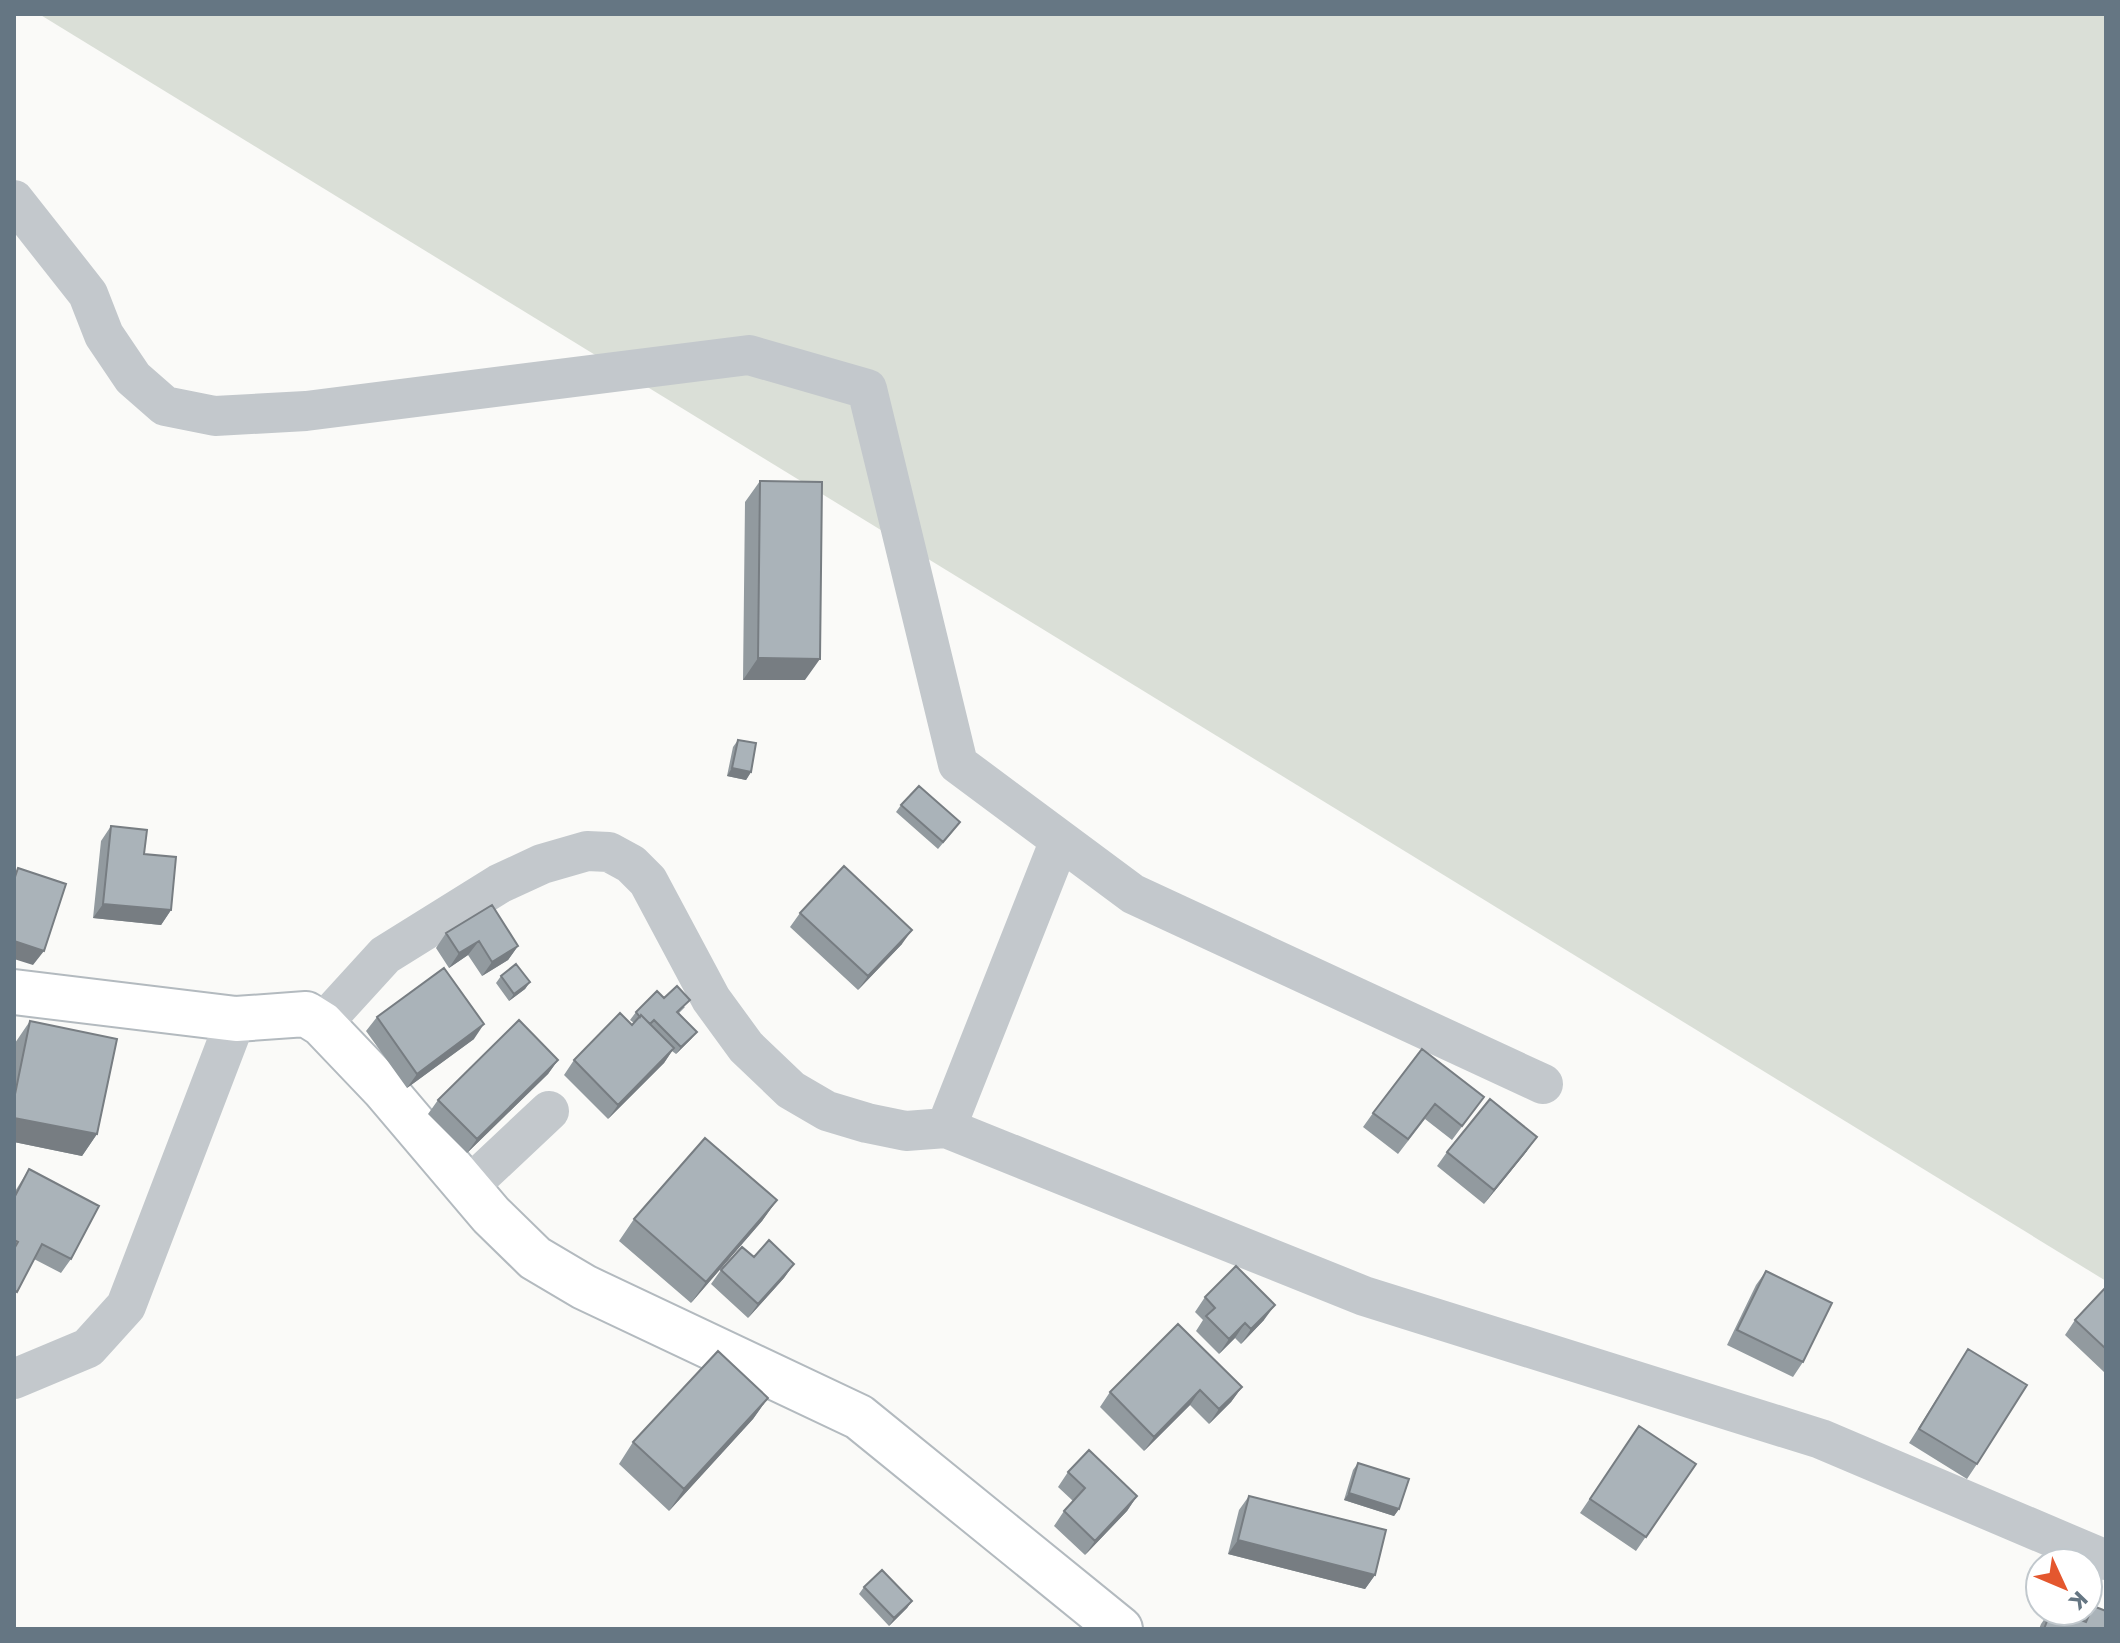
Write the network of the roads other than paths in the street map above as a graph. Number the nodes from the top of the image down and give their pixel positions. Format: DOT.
graph roads {
  1 [pos="14,200"];
  2 [pos="1060,840"];
  3 [pos="14,992"];
  4 [pos="236,1019"];
  5 [pos="322,1024"];
  6 [pos="1543,1084"];
  7 [pos="549,1111"];
  8 [pos="946,1128"];
  9 [pos="467,1188"];
  10 [pos="14,1379"];
  11 [pos="2094,1547"];
  12 [pos="1120,1629"];
  1 -- 2 [label="street"];
  2 -- 6 [label="street"];
  2 -- 8 [label="street"];
  3 -- 4 [label="street"];
  4 -- 5 [label="street"];
  4 -- 10 [label="street"];
  5 -- 8 [label="street"];
  5 -- 9 [label="street"];
  7 -- 9 [label="street"];
  8 -- 11 [label="street"];
  9 -- 12 [label="street"];
}
